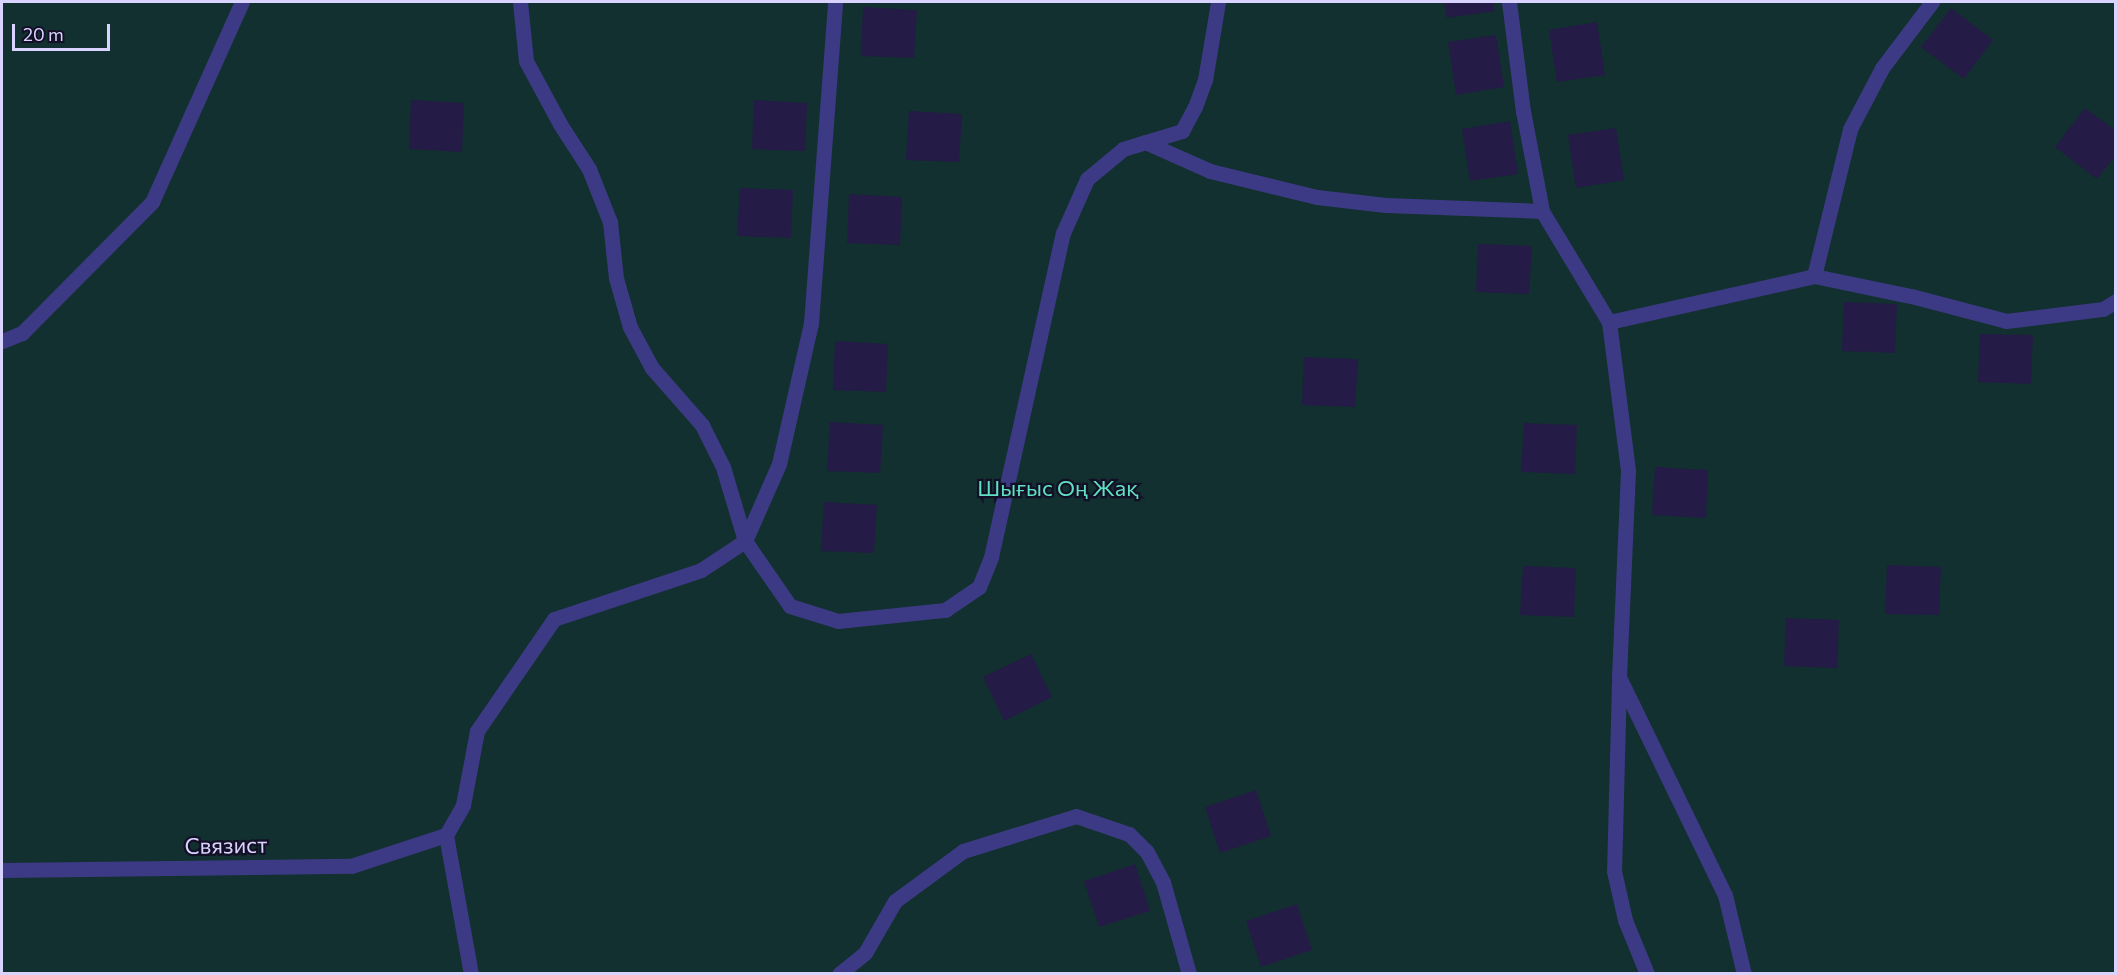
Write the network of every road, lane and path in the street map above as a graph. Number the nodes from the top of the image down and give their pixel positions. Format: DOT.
graph roads {
  1 [pos="242,2"];
  2 [pos="520,2"];
  3 [pos="835,2"];
  4 [pos="1218,2"];
  5 [pos="1509,2"];
  6 [pos="1932,2"];
  7 [pos="1145,142"];
  8 [pos="1542,211"];
  9 [pos="1814,276"];
  10 [pos="2115,301"];
  11 [pos="1609,322"];
  12 [pos="2,341"];
  13 [pos="744,541"];
  14 [pos="1619,677"];
  15 [pos="446,835"];
  16 [pos="2,870"];
  17 [pos="471,974"];
  18 [pos="839,974"];
  19 [pos="1189,974"];
  20 [pos="1647,974"];
  21 [pos="1744,974"];
  1 -- 12 [label="street"];
  2 -- 13 [label="street"];
  3 -- 13 [label="street"];
  4 -- 7 [label="street"];
  5 -- 8 [label="street"];
  6 -- 9 [label="street"];
  7 -- 8 [label="street"];
  7 -- 13 [label="street"];
  8 -- 11 [label="street"];
  9 -- 10 [label="street"];
  9 -- 11 [label="street"];
  11 -- 14 [label="street"];
  13 -- 15 [label="street"];
  14 -- 20 [label="street"];
  14 -- 21 [label="street"];
  15 -- 16 [label="street, Связист"];
  15 -- 17 [label="street"];
  18 -- 19 [label="street"];
}
